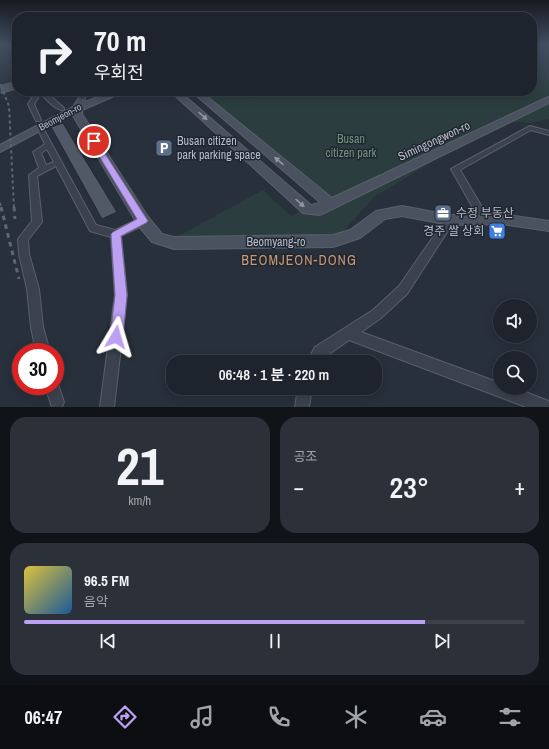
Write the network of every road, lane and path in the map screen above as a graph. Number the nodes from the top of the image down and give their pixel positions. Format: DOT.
graph roads {
  1 [pos="34,96"];
  2 [pos="47,96"];
  3 [pos="92,96"];
  4 [pos="99,96"];
  5 [pos="180,96"];
  6 [pos="201,96"];
  7 [pos="80,100"];
  8 [pos="549,100"];
  9 [pos="62,109"];
  10 [pos="39,124"];
  11 [pos="549,133"];
  12 [pos="0,141"];
  13 [pos="49,145"];
  14 [pos="0,149"];
  15 [pos="58,163"];
  16 [pos="43,169"];
  17 [pos="330,204"];
  18 [pos="484,219"];
  19 [pos="450,220"];
  20 [pos="143,221"];
  21 [pos="549,226"];
  22 [pos="116,234"];
  23 [pos="347,333"];
  24 [pos="41,343"];
  25 [pos="318,355"];
  26 [pos="55,395"];
  27 [pos="304,395"];
  28 [pos="57,402"];
  29 [pos="108,407"];
  30 [pos="302,407"];
  31 [pos="546,407"];
  1 -- 10 [label="street"];
  2 -- 9 [label="street"];
  3 -- 7 [label="main road, Beomjeon-ro"];
  4 -- 7 [label="main road, Beomjeon-ro"];
  5 -- 17 [label="main road, Simingongwon-ro, one-way"];
  17 -- 6 [label="main road, one-way"];
  7 -- 9 [label="main road, Beomjeon-ro"];
  7 -- 10 [label="main road, Beomjeon-ro"];
  7 -- 20 [label="main road, Beomyang-ro"];
  8 -- 17 [label="main road, Simingongwon-ro"];
  9 -- 10 [label="main road, Beomjeon-ro"];
  10 -- 12 [label="main road, Beomjeon-ro"];
  10 -- 13 [label="street"];
  10 -- 14 [label="main road, Beomjeon-ro"];
  11 -- 18 [label="street"];
  13 -- 15 [label="street"];
  13 -- 16 [label="street"];
  15 -- 16 [label="street"];
  15 -- 22 [label="street"];
  16 -- 24 [label="street"];
  18 -- 19 [label="main road, Beomyang-ro"];
  18 -- 21 [label="main road, Beomyang-ro"];
  19 -- 20 [label="main road, Beomyang-ro"];
  19 -- 23 [label="street"];
  20 -- 22 [label="street"];
  22 -- 29 [label="street"];
  23 -- 25 [label="street"];
  23 -- 31 [label="street"];
  26 -- 28 [label="street"];
  27 -- 30 [label="street"];
}
